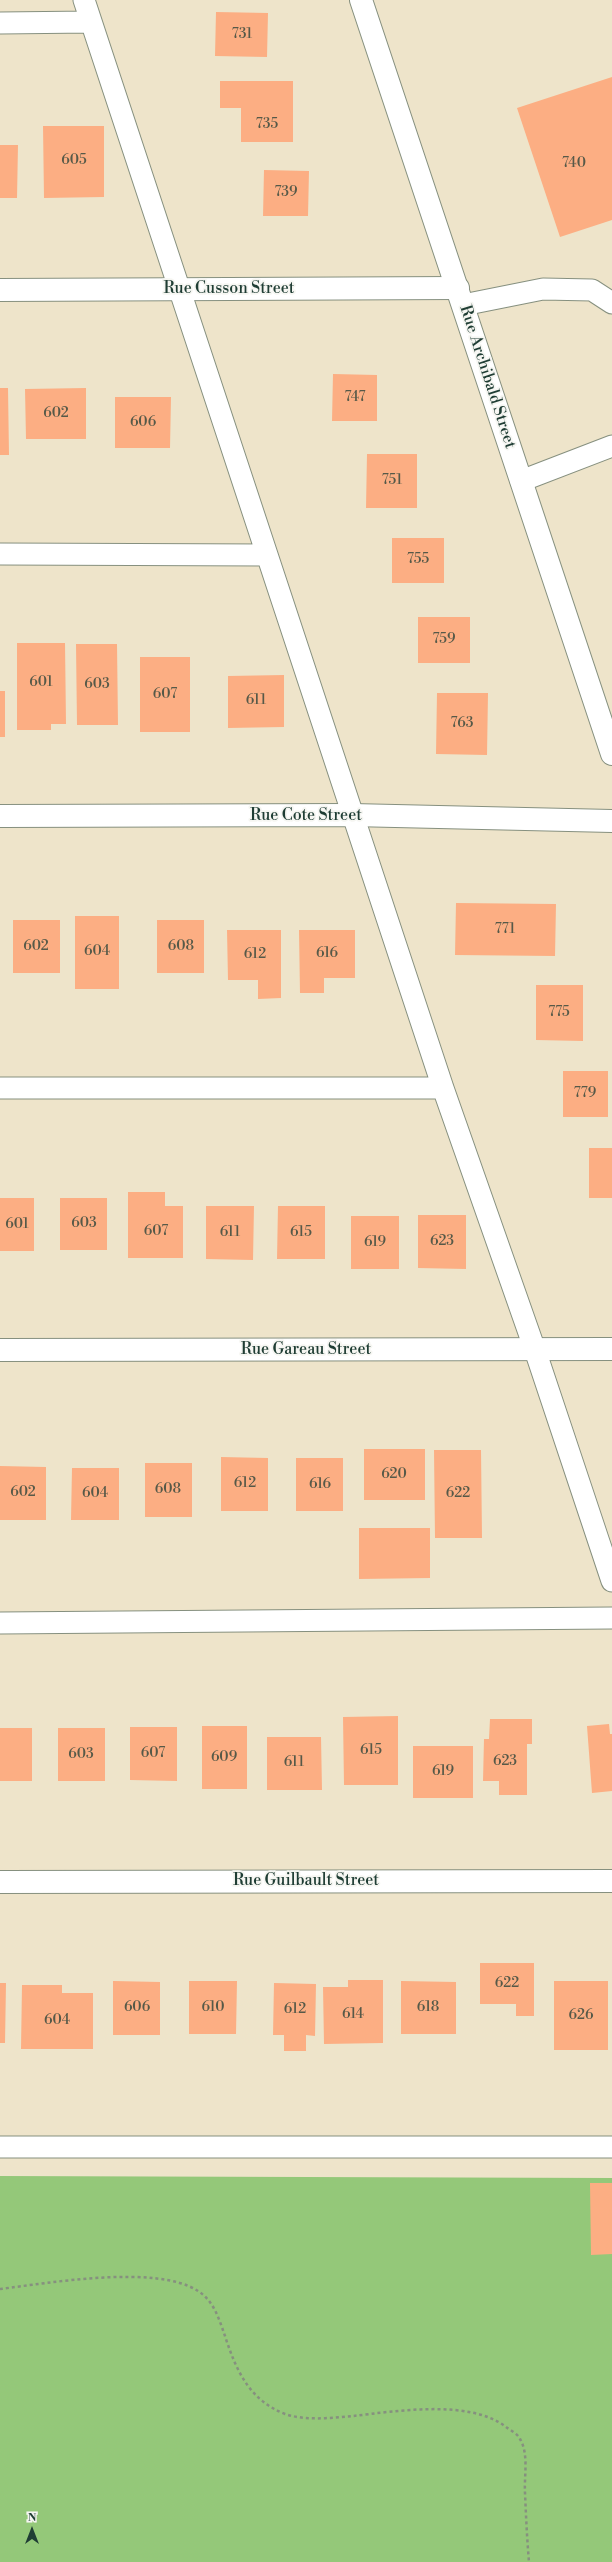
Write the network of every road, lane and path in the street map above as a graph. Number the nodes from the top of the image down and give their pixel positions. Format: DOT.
graph roads {
  1 [pos="84,0"];
  2 [pos="361,0"];
  3 [pos="90,22"];
  4 [pos="0,23"];
  5 [pos="0,290"];
  6 [pos="180,290"];
  7 [pos="460,296"];
  8 [pos="612,302"];
  9 [pos="612,446"];
  10 [pos="521,481"];
  11 [pos="0,554"];
  12 [pos="267,555"];
  13 [pos="611,751"];
  14 [pos="0,816"];
  15 [pos="352,816"];
  16 [pos="612,821"];
  17 [pos="0,1088"];
  18 [pos="443,1088"];
  19 [pos="612,1349"];
  20 [pos="0,1350"];
  21 [pos="535,1350"];
  22 [pos="612,1581"];
  23 [pos="612,1618"];
  24 [pos="0,1622"];
  25 [pos="612,1881"];
  26 [pos="0,1882"];
  27 [pos="0,2147"];
  28 [pos="612,2147"];
  29 [pos="0,2289"];
  30 [pos="529,2562"];
  1 -- 3 [label="lane"];
  2 -- 7 [label="street, Rue Archibald Street"];
  3 -- 4 [label="lane"];
  3 -- 6 [label="lane"];
  5 -- 6 [label="street, Rue Cusson Street"];
  6 -- 7 [label="street, Rue Cusson Street"];
  6 -- 12 [label="lane"];
  7 -- 8 [label="lane"];
  7 -- 10 [label="street, Rue Archibald Street"];
  9 -- 10 [label="lane"];
  10 -- 13 [label="street, Rue Archibald Street"];
  11 -- 12 [label="lane"];
  12 -- 15 [label="lane"];
  14 -- 15 [label="street, Rue Cote Street"];
  15 -- 16 [label="street, Rue Cote Street"];
  15 -- 18 [label="lane"];
  17 -- 18 [label="lane"];
  18 -- 21 [label="lane"];
  19 -- 21 [label="street, Rue Gareau Street"];
  20 -- 21 [label="street, Rue Gareau Street"];
  21 -- 22 [label="lane"];
  23 -- 24 [label="lane"];
  25 -- 26 [label="street, Rue Guilbault Street"];
  27 -- 28 [label="lane"];
  29 -- 30 [label="path"];
}
